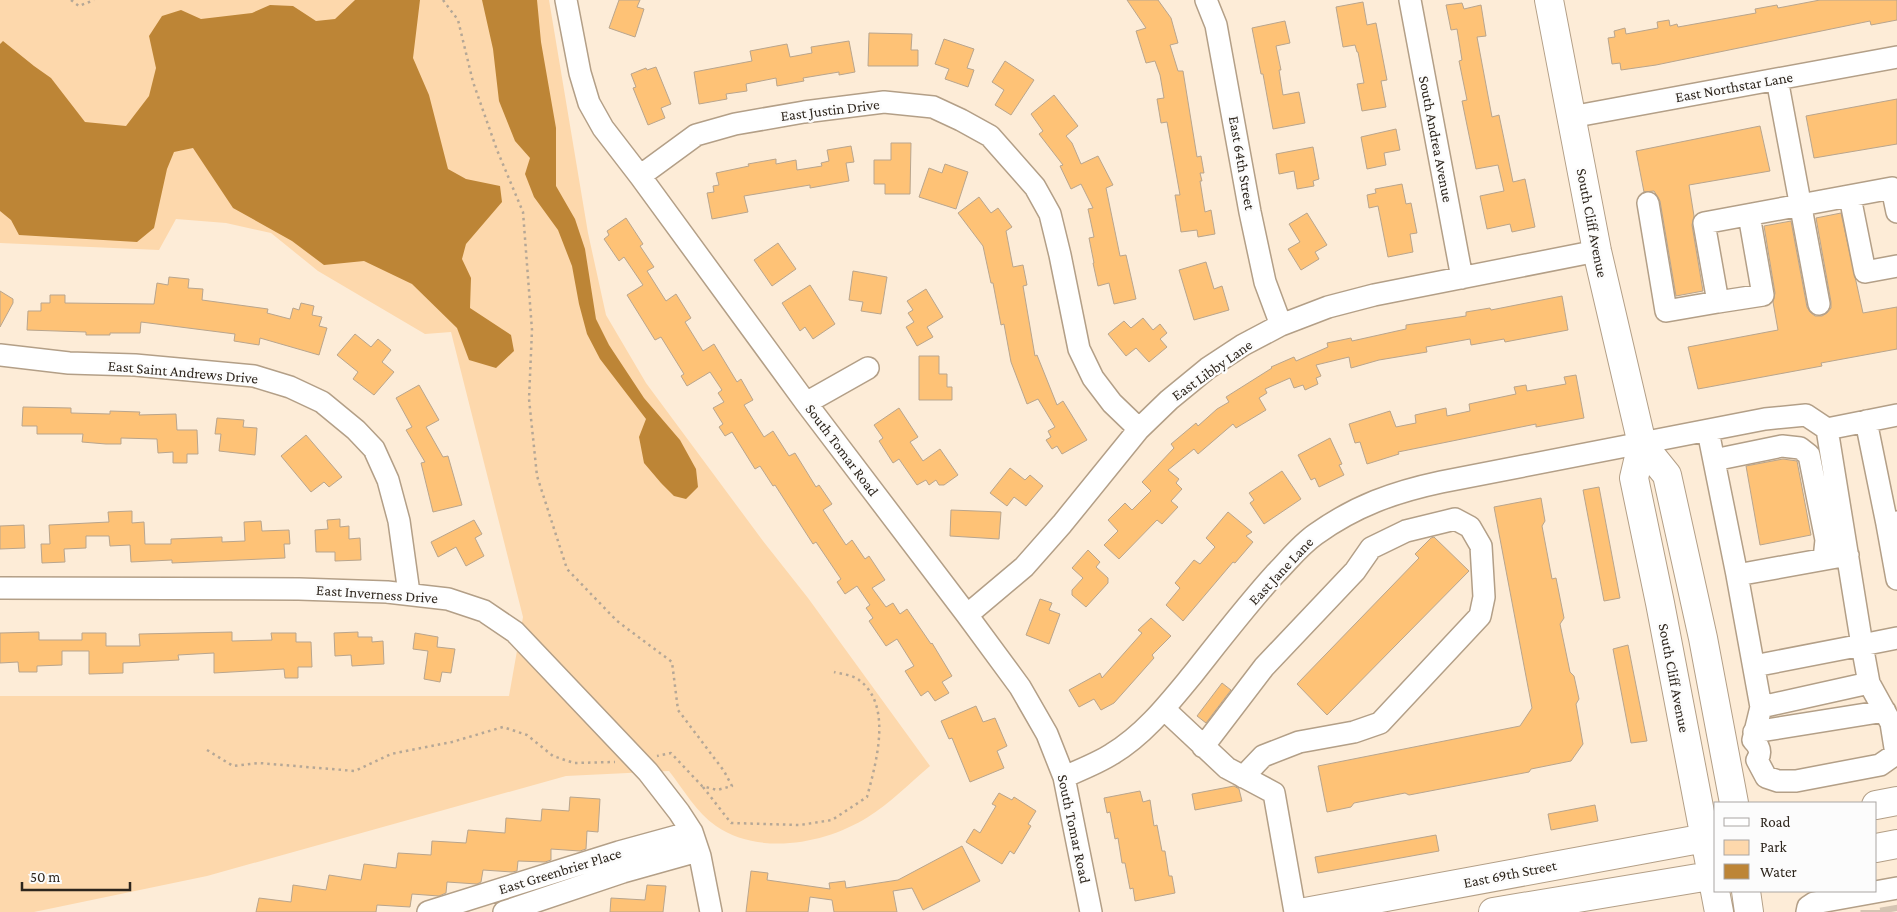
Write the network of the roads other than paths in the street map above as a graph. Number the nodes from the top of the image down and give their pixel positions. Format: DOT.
graph roads {
  1 [pos="566,0"];
  2 [pos="1206,0"];
  3 [pos="1410,0"];
  4 [pos="1549,0"];
  5 [pos="1897,57"];
  6 [pos="1777,80"];
  7 [pos="1572,118"];
  8 [pos="640,176"];
  9 [pos="1850,197"];
  10 [pos="1648,203"];
  11 [pos="1800,206"];
  12 [pos="1897,212"];
  13 [pos="1749,216"];
  14 [pos="1597,252"];
  15 [pos="1897,266"];
  16 [pos="1462,278"];
  17 [pos="1718,302"];
  18 [pos="1819,304"];
  19 [pos="1281,325"];
  20 [pos="0,355"];
  21 [pos="868,368"];
  22 [pos="806,403"];
  23 [pos="1897,415"];
  24 [pos="1866,421"];
  25 [pos="1140,429"];
  26 [pos="1827,429"];
  27 [pos="1708,431"];
  28 [pos="1642,444"];
  29 [pos="1714,460"];
  30 [pos="1892,523"];
  31 [pos="1848,555"];
  32 [pos="1824,559"];
  33 [pos="1738,574"];
  34 [pos="1897,579"];
  35 [pos="0,588"];
  36 [pos="409,593"];
  37 [pos="967,615"];
  38 [pos="1897,638"];
  39 [pos="1862,645"];
  40 [pos="1754,666"];
  41 [pos="1869,683"];
  42 [pos="1761,707"];
  43 [pos="1164,709"];
  44 [pos="1885,711"];
  45 [pos="1755,744"];
  46 [pos="1203,747"];
  47 [pos="1896,754"];
  48 [pos="1064,777"];
  49 [pos="1243,777"];
  50 [pos="1897,801"];
  51 [pos="1734,802"];
  52 [pos="1877,805"];
  53 [pos="1710,837"];
  54 [pos="695,841"];
  55 [pos="1897,844"];
  56 [pos="1877,848"];
  57 [pos="1714,875"];
  58 [pos="1716,892"];
  59 [pos="1746,892"];
  60 [pos="1864,901"];
  61 [pos="428,912"];
  62 [pos="504,912"];
  63 [pos="710,912"];
  64 [pos="1091,912"];
  65 [pos="1296,912"];
  66 [pos="1305,912"];
  67 [pos="1493,912"];
  68 [pos="1719,912"];
  69 [pos="1749,912"];
  70 [pos="1807,912"];
  1 -- 8 [label="street, South Tomar Road"];
  2 -- 19 [label="street, East 64th Street"];
  3 -- 16 [label="street, South Andrea Avenue"];
  4 -- 7 [label="main road, South Cliff Avenue"];
  5 -- 6 [label="street, East Northstar Lane"];
  6 -- 7 [label="street, East Northstar Lane"];
  6 -- 11 [label="street"];
  7 -- 14 [label="main road, South Cliff Avenue"];
  8 -- 22 [label="street, South Tomar Road"];
  8 -- 25 [label="street, East Justin Drive"];
  9 -- 11 [label="street"];
  9 -- 12 [label="street"];
  9 -- 15 [label="street"];
  10 -- 17 [label="street"];
  11 -- 13 [label="street"];
  11 -- 18 [label="street"];
  13 -- 17 [label="street"];
  13 -- 17 [label="street"];
  14 -- 16 [label="street, East Libby Lane"];
  14 -- 28 [label="main road, South Cliff Avenue"];
  16 -- 19 [label="street, East Libby Lane"];
  19 -- 25 [label="street, East Libby Lane"];
  20 -- 36 [label="street, East Saint Andrews Drive"];
  21 -- 22 [label="street"];
  22 -- 37 [label="street, South Tomar Road"];
  23 -- 24 [label="street"];
  24 -- 26 [label="street"];
  24 -- 30 [label="street"];
  25 -- 37 [label="street, East Libby Lane"];
  26 -- 27 [label="street, East Jane Lane"];
  26 -- 31 [label="street"];
  27 -- 28 [label="street, East Jane Lane"];
  27 -- 29 [label="street"];
  28 -- 43 [label="street, East Jane Lane"];
  28 -- 51 [label="main road, South Cliff Avenue"];
  28 -- 53 [label="main road, South Cliff Avenue"];
  29 -- 32 [label="street"];
  29 -- 33 [label="street"];
  30 -- 34 [label="street"];
  31 -- 32 [label="street"];
  31 -- 39 [label="street"];
  32 -- 33 [label="street"];
  33 -- 40 [label="street"];
  35 -- 36 [label="street, East Inverness Drive"];
  36 -- 54 [label="street, East Inverness Drive"];
  37 -- 48 [label="street, South Tomar Road"];
  38 -- 39 [label="street"];
  39 -- 40 [label="street"];
  39 -- 41 [label="street"];
  40 -- 42 [label="street"];
  41 -- 42 [label="street"];
  41 -- 44 [label="street"];
  42 -- 45 [label="street"];
  43 -- 46 [label="street"];
  43 -- 48 [label="street, East Jane Lane"];
  44 -- 45 [label="street"];
  44 -- 47 [label="street"];
  45 -- 47 [label="street"];
  46 -- 49 [label="street"];
  46 -- 49 [label="street"];
  48 -- 64 [label="street, South Tomar Road"];
  49 -- 65 [label="street"];
  50 -- 52 [label="main road"];
  53 -- 57 [label="main road, South Cliff Avenue"];
  53 -- 66 [label="main road, East 69th Street"];
  54 -- 61 [label="street, East Greenbrier Place"];
  54 -- 62 [label="street, East Greenbrier Place"];
  54 -- 63 [label="street, East Inverness Drive"];
  55 -- 56 [label="main road"];
  57 -- 67 [label="main road"];
  58 -- 68 [label="main road, South Cliff Avenue"];
  59 -- 69 [label="main road"];
  60 -- 70 [label="street"];
}
